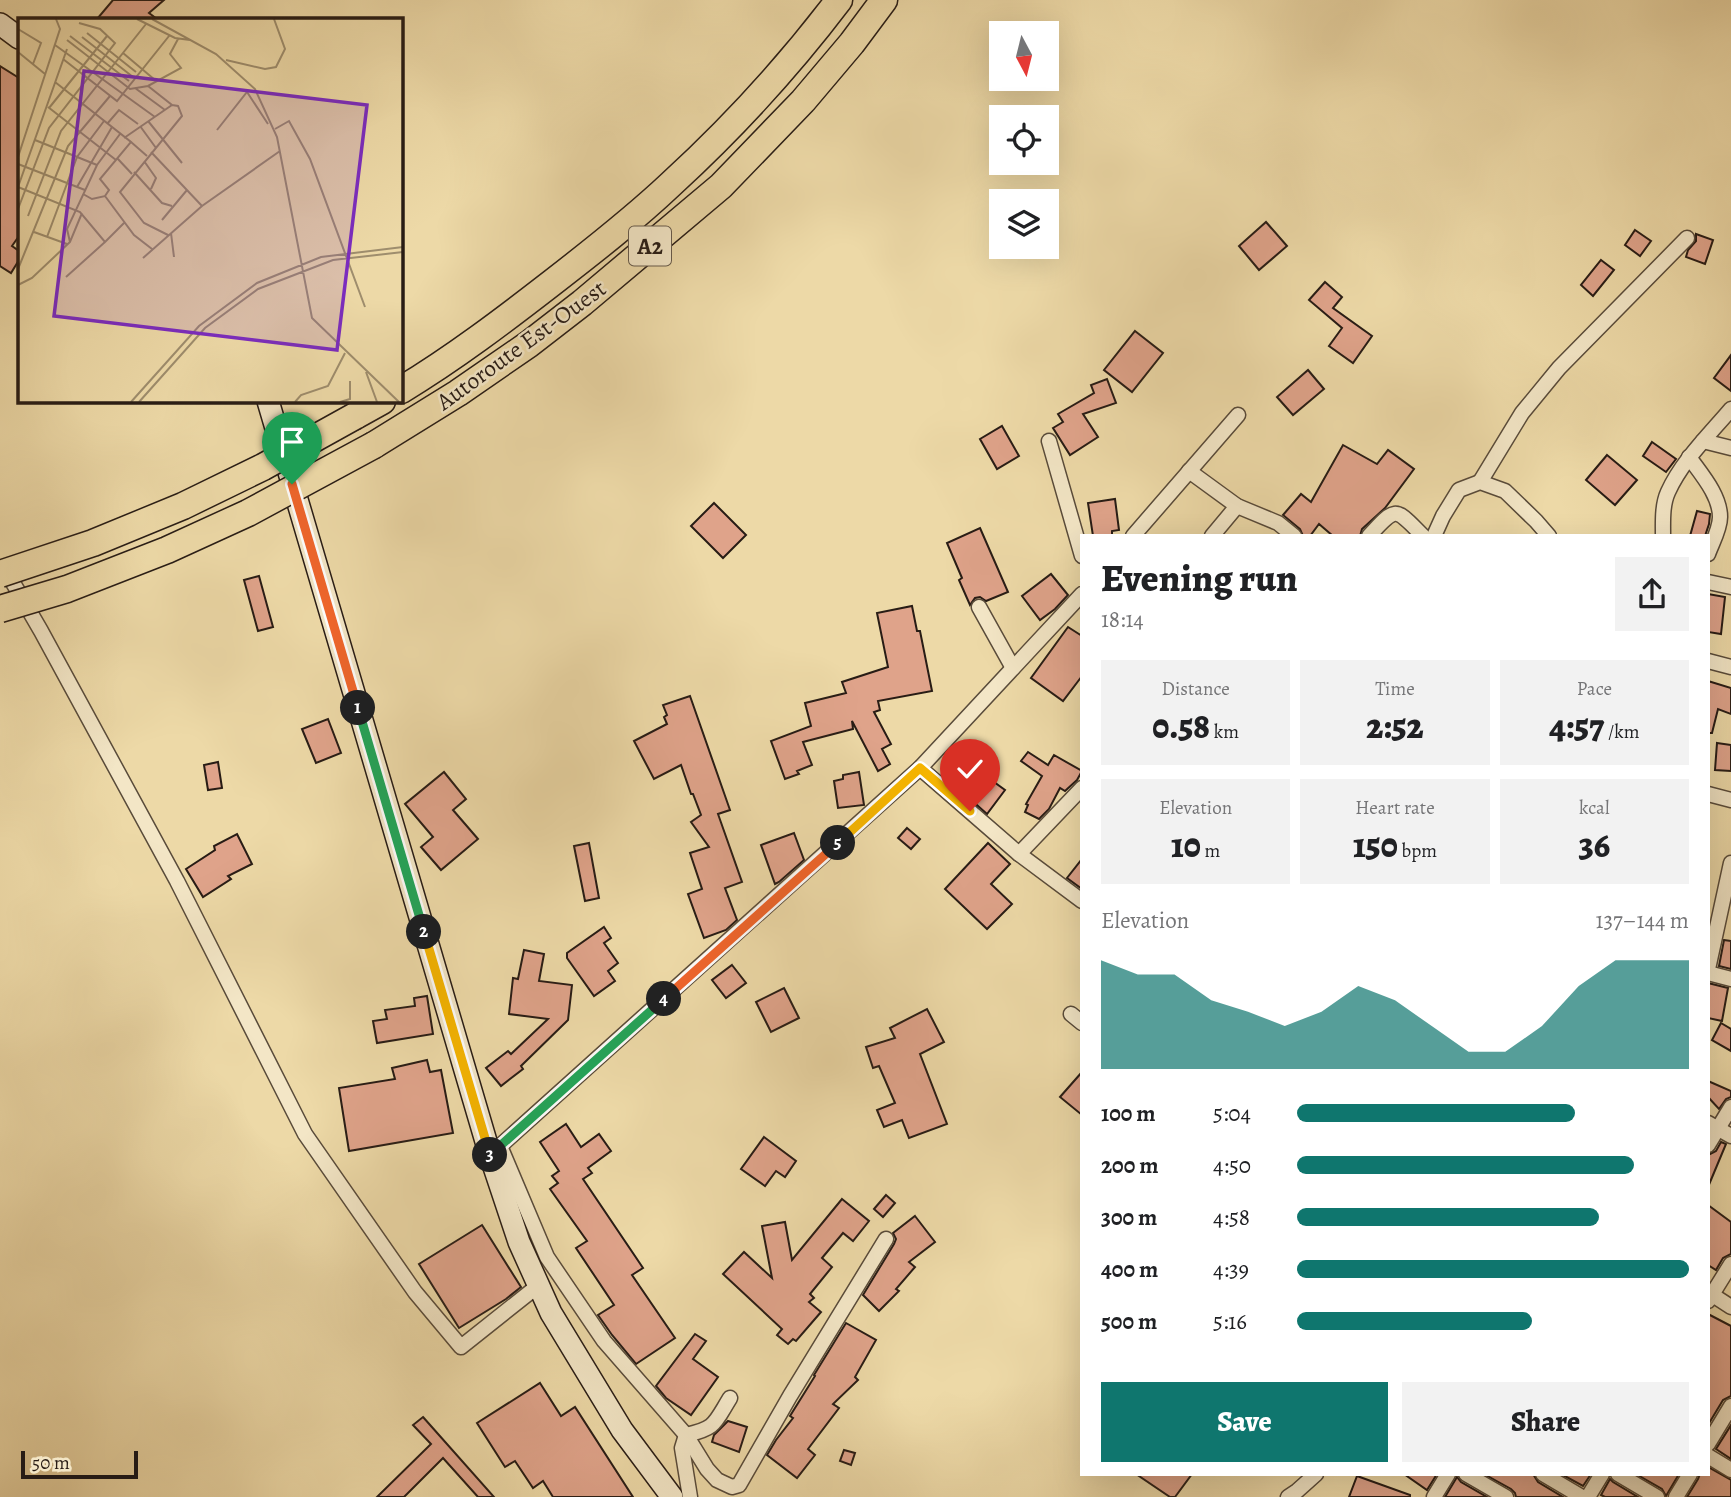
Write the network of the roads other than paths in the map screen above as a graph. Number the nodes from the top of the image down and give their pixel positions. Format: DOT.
graph roads {
  1 [pos="839,0"];
  2 [pos="884,0"];
  3 [pos="0,24"];
  4 [pos="18,37"];
  5 [pos="1687,238"];
  6 [pos="402,389"];
  7 [pos="268,402"];
  8 [pos="380,402"];
  9 [pos="1731,409"];
  10 [pos="1238,415"];
  11 [pos="1049,441"];
  12 [pos="1703,442"];
  13 [pos="1731,448"];
  14 [pos="1689,457"];
  15 [pos="1189,471"];
  16 [pos="1480,482"];
  17 [pos="1237,506"];
  18 [pos="1135,534"];
  19 [pos="1214,534"];
  20 [pos="1292,534"];
  21 [pos="1371,534"];
  22 [pos="1421,534"];
  23 [pos="1435,534"];
  24 [pos="1547,534"];
  25 [pos="1663,534"];
  26 [pos="1080,549"];
  27 [pos="1710,549"];
  28 [pos="0,561"];
  29 [pos="0,574"];
  30 [pos="1710,582"];
  31 [pos="1731,587"];
  32 [pos="1080,596"];
  33 [pos="979,607"];
  34 [pos="0,609"];
  35 [pos="1710,661"];
  36 [pos="1731,667"];
  37 [pos="1013,668"];
  38 [pos="920,768"];
  39 [pos="1080,790"];
  40 [pos="1710,795"];
  41 [pos="1731,800"];
  42 [pos="1020,854"];
  43 [pos="1731,863"];
  44 [pos="1080,899"];
  45 [pos="1710,962"];
  46 [pos="1710,972"];
  47 [pos="1731,979"];
  48 [pos="1731,1107"];
  49 [pos="1719,1130"];
  50 [pos="495,1151"];
  51 [pos="886,1239"];
  52 [pos="1731,1264"];
  53 [pos="538,1285"];
  54 [pos="1710,1295"];
  55 [pos="1710,1296"];
  56 [pos="1731,1307"];
  57 [pos="730,1398"];
  58 [pos="1731,1406"];
  59 [pos="685,1435"];
  60 [pos="1710,1441"];
  61 [pos="1710,1457"];
  62 [pos="1731,1470"];
  63 [pos="1314,1476"];
  64 [pos="1447,1476"];
  65 [pos="1469,1476"];
  66 [pos="1547,1476"];
  67 [pos="1601,1476"];
  68 [pos="1621,1476"];
  69 [pos="1689,1476"];
  70 [pos="1297,1495"];
  71 [pos="672,1497"];
  72 [pos="690,1497"];
  73 [pos="1434,1497"];
  74 [pos="1506,1497"];
  75 [pos="1585,1497"];
  76 [pos="1657,1497"];
  77 [pos="1676,1497"];
  1 -- 6 [label="highway, Autoroute Est-Ouest / A2"];
  2 -- 34 [label="highway, Autoroute Est-Ouest / A2, bridge"];
  3 -- 4 [label="main road"];
  5 -- 16 [label="street"];
  7 -- 50 [label="main road"];
  8 -- 29 [label="highway, bridge"];
  9 -- 12 [label="street"];
  10 -- 15 [label="street"];
  11 -- 26 [label="street"];
  12 -- 13 [label="street"];
  12 -- 14 [label="street"];
  14 -- 25 [label="street"];
  14 -- 27 [label="street"];
  15 -- 17 [label="street"];
  15 -- 18 [label="street"];
  16 -- 23 [label="street"];
  16 -- 24 [label="street"];
  17 -- 19 [label="street"];
  17 -- 20 [label="street"];
  21 -- 22 [label="street"];
  28 -- 53 [label="street"];
  30 -- 31 [label="street"];
  32 -- 37 [label="street"];
  33 -- 37 [label="street"];
  35 -- 36 [label="street"];
  37 -- 38 [label="street"];
  38 -- 42 [label="street"];
  38 -- 50 [label="street"];
  39 -- 42 [label="street"];
  40 -- 41 [label="street"];
  42 -- 44 [label="street"];
  43 -- 45 [label="street"];
  46 -- 47 [label="street"];
  48 -- 49 [label="street"];
  50 -- 53 [label="main road"];
  50 -- 59 [label="street"];
  51 -- 59 [label="street"];
  52 -- 54 [label="street"];
  53 -- 71 [label="main road"];
  55 -- 56 [label="street"];
  57 -- 59 [label="street"];
  58 -- 60 [label="street"];
  59 -- 72 [label="street"];
  61 -- 62 [label="street"];
  63 -- 70 [label="street"];
  64 -- 73 [label="street"];
  65 -- 74 [label="street"];
  66 -- 75 [label="street"];
  67 -- 75 [label="street"];
  68 -- 76 [label="street"];
  69 -- 77 [label="street"];
}
